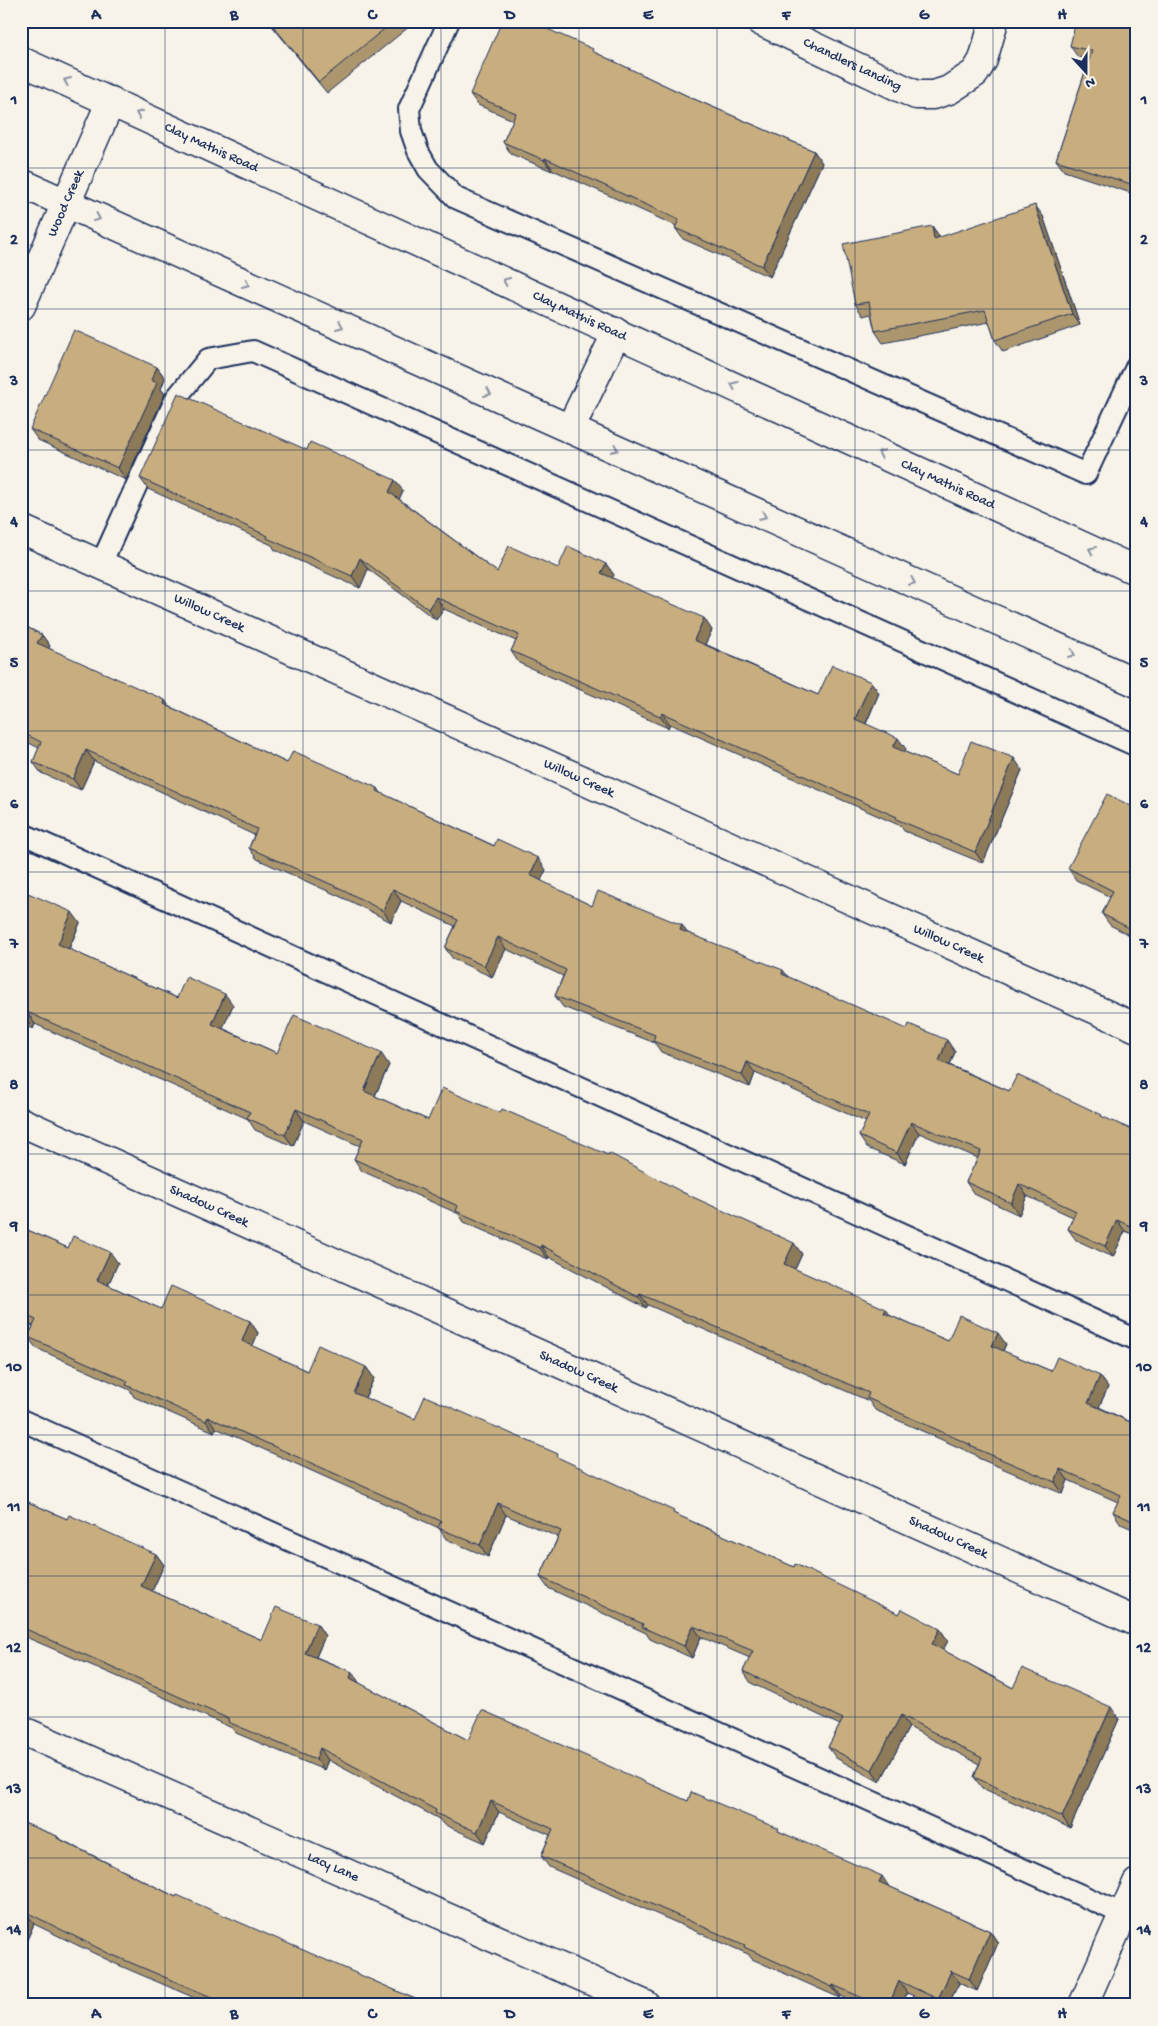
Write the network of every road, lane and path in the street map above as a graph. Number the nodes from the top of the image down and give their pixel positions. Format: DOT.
graph roads {
  1 [pos="449,21"];
  2 [pos="760,21"];
  3 [pos="994,21"];
  4 [pos="21,61"];
  5 [pos="111,101"];
  6 [pos="21,183"];
  7 [pos="66,204"];
  8 [pos="21,306"];
  9 [pos="617,332"];
  10 [pos="1137,365"];
  11 [pos="570,429"];
  12 [pos="21,529"];
  13 [pos="101,564"];
  14 [pos="1137,571"];
  15 [pos="1137,683"];
  16 [pos="1137,746"];
  17 [pos="21,833"];
  18 [pos="1137,1028"];
  19 [pos="21,1122"];
  20 [pos="1137,1340"];
  21 [pos="21,1420"];
  22 [pos="1137,1622"];
  23 [pos="21,1730"];
  24 [pos="1137,1883"];
  25 [pos="1123,1914"];
  26 [pos="646,2005"];
  27 [pos="1083,2005"];
  1 -- 10 [label="lane"];
  2 -- 3 [label="street, Chandlers Landing"];
  5 -- 4 [label="street, Clay Mathis Road, one-way"];
  5 -- 7 [label="street, Wood Creek"];
  9 -- 5 [label="street, Clay Mathis Road, one-way"];
  6 -- 7 [label="street"];
  7 -- 8 [label="street, Wood Creek"];
  7 -- 11 [label="street, one-way"];
  9 -- 11 [label="street"];
  14 -- 9 [label="street, Clay Mathis Road, one-way"];
  11 -- 15 [label="street, one-way"];
  12 -- 13 [label="street, Willow Creek"];
  13 -- 16 [label="lane"];
  13 -- 18 [label="street, Willow Creek"];
  17 -- 20 [label="lane"];
  19 -- 22 [label="street, Shadow Creek"];
  21 -- 25 [label="lane"];
  23 -- 26 [label="street, Lacy Lane"];
  24 -- 25 [label="street"];
  25 -- 27 [label="street"];
}
